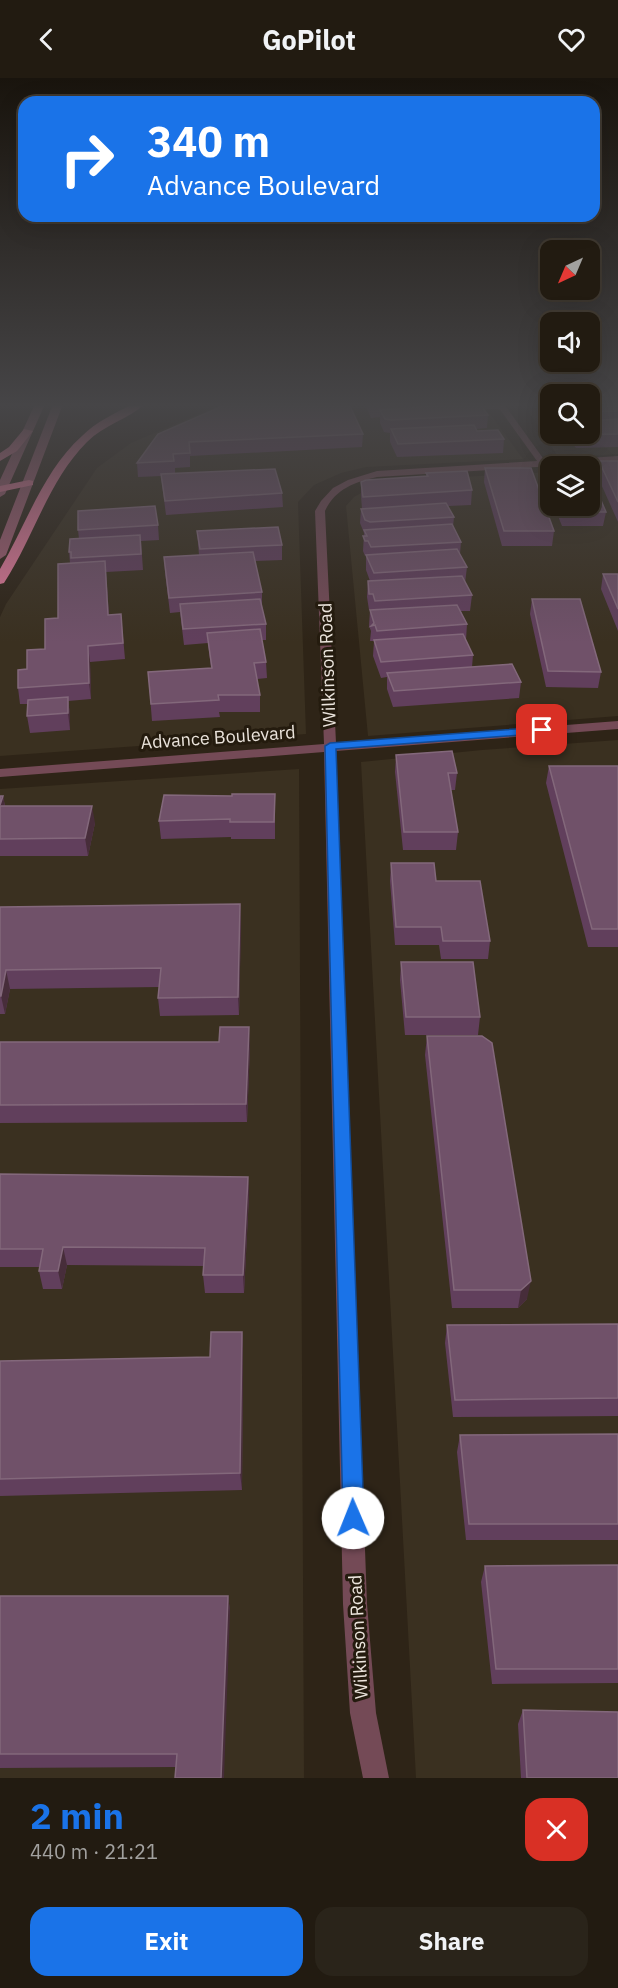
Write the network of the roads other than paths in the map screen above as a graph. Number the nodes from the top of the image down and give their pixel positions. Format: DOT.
graph roads {
  1 [pos="28,483"];
  2 [pos="29,483"];
  3 [pos="50,483"];
  4 [pos="347,483"];
  5 [pos="1,491"];
  6 [pos="0,555"];
  7 [pos="0,580"];
  8 [pos="618,725"];
  9 [pos="330,746"];
  10 [pos="0,773"];
  11 [pos="376,1778"];
  1 -- 5 [label="highway"];
  2 -- 6 [label="main road"];
  3 -- 7 [label="highway"];
  4 -- 9 [label="street, Wilkinson Road"];
  8 -- 9 [label="street, Advance Boulevard"];
  9 -- 10 [label="street, Advance Boulevard"];
  9 -- 11 [label="street, Wilkinson Road"];
}
